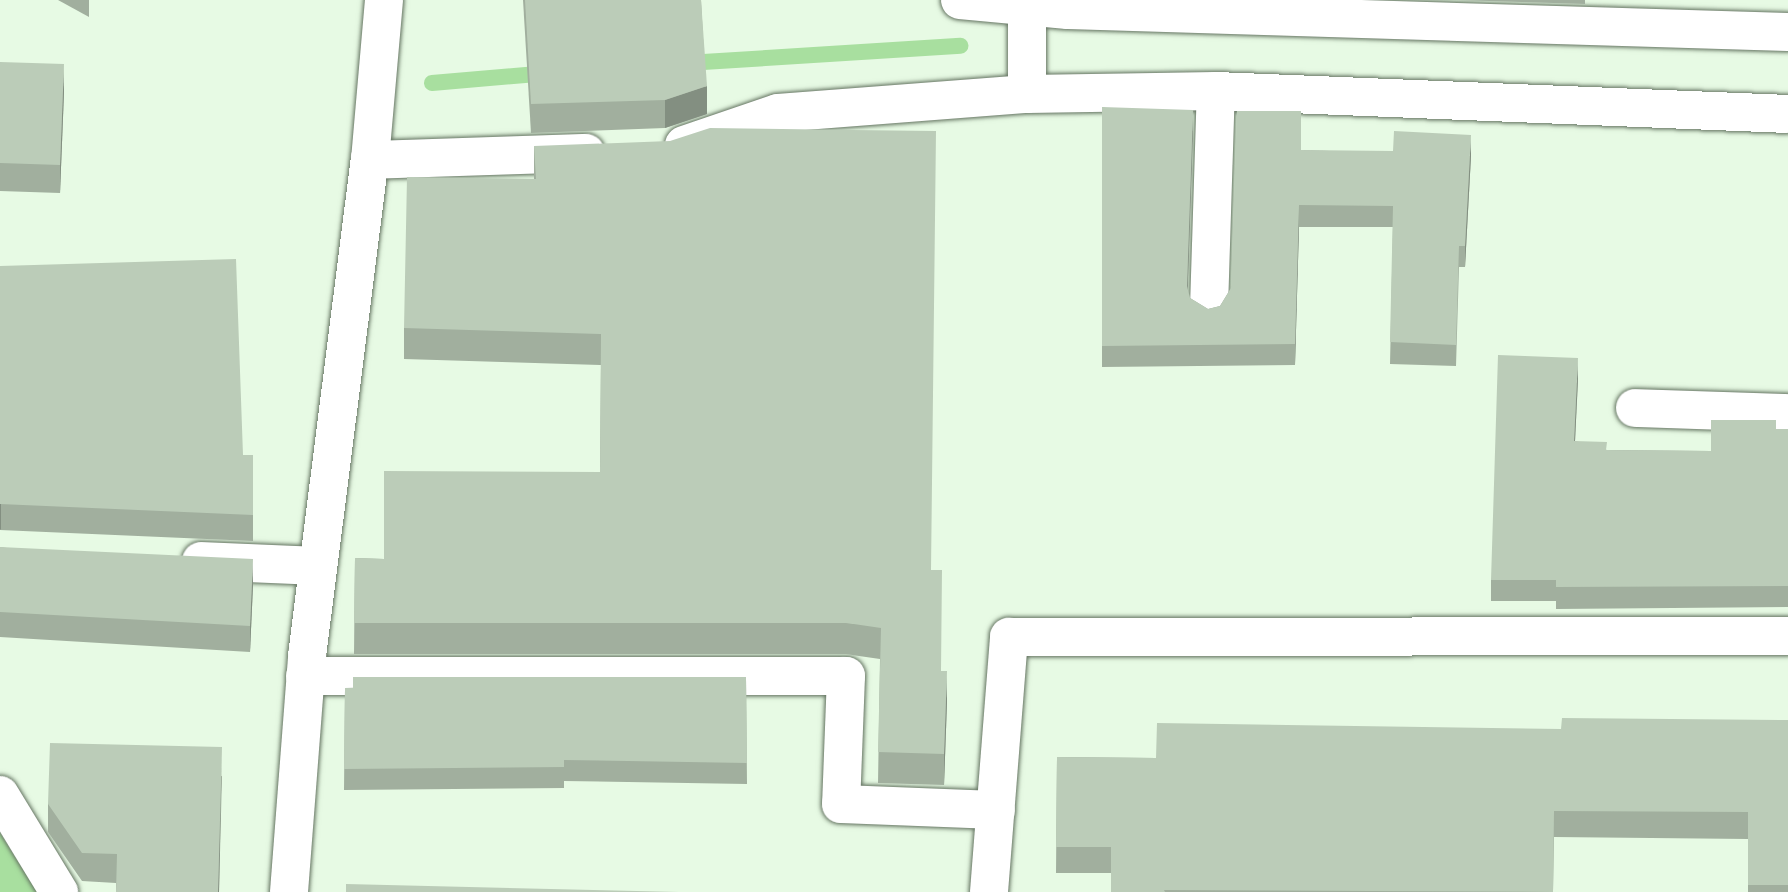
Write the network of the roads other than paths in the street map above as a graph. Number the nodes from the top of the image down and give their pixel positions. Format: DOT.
graph roads {
  1 [pos="384,0"];
  2 [pos="960,0"];
  3 [pos="1027,6"];
  4 [pos="1615,12"];
  5 [pos="1788,32"];
  6 [pos="1216,91"];
  7 [pos="1027,94"];
  8 [pos="1788,114"];
  9 [pos="370,160"];
  10 [pos="1209,308"];
  11 [pos="1635,408"];
  12 [pos="1788,413"];
  13 [pos="167,559"];
  14 [pos="318,566"];
  15 [pos="1788,636"];
  16 [pos="305,676"];
  17 [pos="0,795"];
  18 [pos="996,810"];
  19 [pos="59,892"];
  20 [pos="289,892"];
  21 [pos="989,892"];
  1 -- 9 [label="street"];
  2 -- 3 [label="street"];
  3 -- 4 [label="street"];
  3 -- 7 [label="street"];
  4 -- 5 [label="street"];
  6 -- 7 [label="street"];
  6 -- 8 [label="street"];
  6 -- 10 [label="street"];
  7 -- 9 [label="street"];
  9 -- 14 [label="street"];
  11 -- 12 [label="street"];
  13 -- 14 [label="street"];
  14 -- 16 [label="street"];
  15 -- 18 [label="street"];
  16 -- 18 [label="street"];
  16 -- 20 [label="street"];
  17 -- 19 [label="street"];
  18 -- 21 [label="street"];
}
